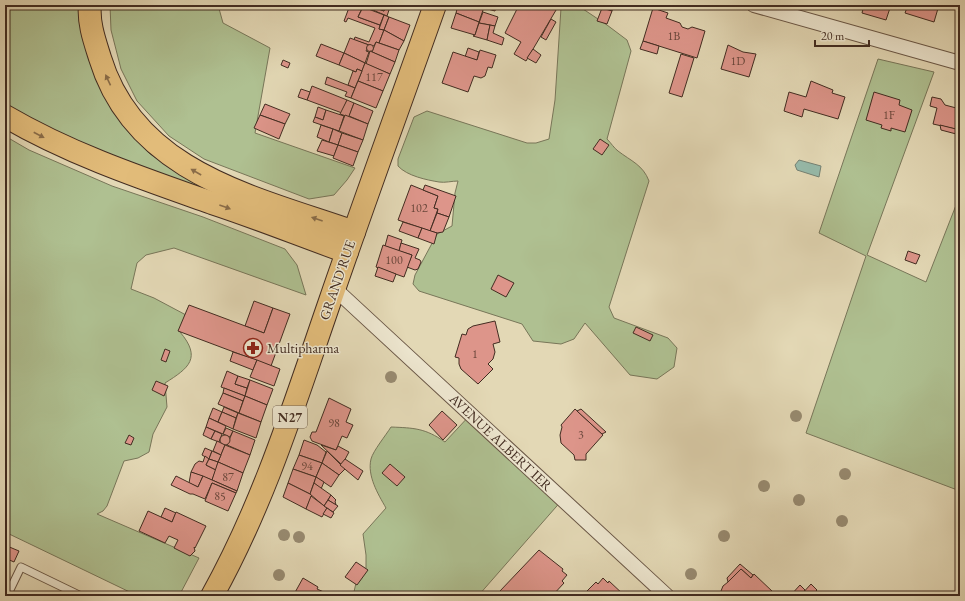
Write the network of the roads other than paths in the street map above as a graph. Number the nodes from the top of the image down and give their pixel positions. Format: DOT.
graph roads {
  1 [pos="90,5"];
  2 [pos="435,5"];
  3 [pos="754,5"];
  4 [pos="960,62"];
  5 [pos="5,116"];
  6 [pos="354,232"];
  7 [pos="347,252"];
  8 [pos="334,288"];
  9 [pos="7,596"];
  10 [pos="81,596"];
  11 [pos="212,596"];
  12 [pos="667,596"];
  6 -- 1 [label="main road, one-way"];
  2 -- 6 [label="main road, GRAND'RUE / N27"];
  3 -- 4 [label="street"];
  5 -- 7 [label="main road, one-way"];
  6 -- 7 [label="main road, GRAND'RUE / N27"];
  7 -- 8 [label="main road, GRAND'RUE / N27"];
  8 -- 11 [label="main road, GRAND'RUE / N27"];
  8 -- 12 [label="street, AVENUE ALBERT IER"];
  9 -- 10 [label="lane"];
}
